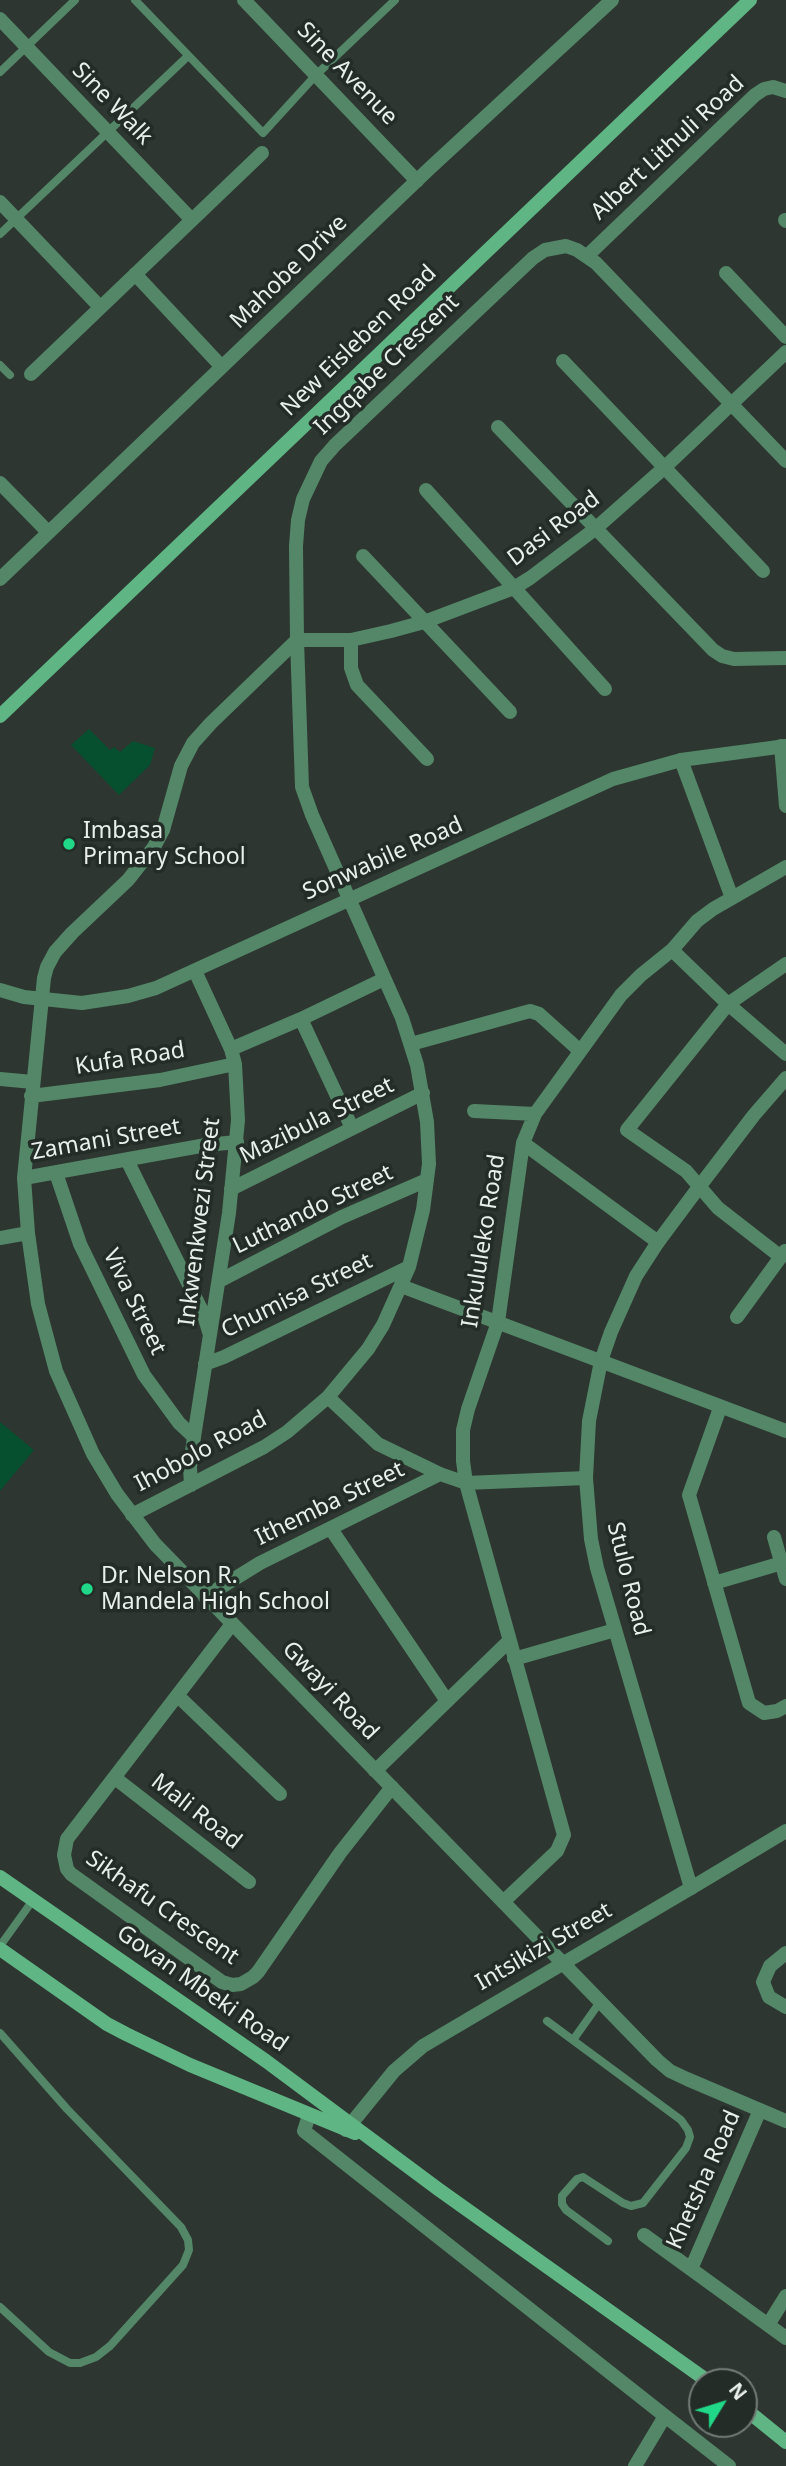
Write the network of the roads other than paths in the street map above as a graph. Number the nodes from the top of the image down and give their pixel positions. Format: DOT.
graph roads {
  1 [pos="75,0"];
  2 [pos="135,0"];
  3 [pos="244,0"];
  4 [pos="395,0"];
  5 [pos="612,0"];
  6 [pos="750,0"];
  7 [pos="0,19"];
  8 [pos="26,47"];
  9 [pos="188,55"];
  10 [pos="0,72"];
  11 [pos="316,75"];
  12 [pos="786,91"];
  13 [pos="108,132"];
  14 [pos="262,153"];
  15 [pos="417,181"];
  16 [pos="0,202"];
  17 [pos="16,219"];
  18 [pos="192,220"];
  19 [pos="0,234"];
  20 [pos="587,256"];
  21 [pos="135,274"];
  22 [pos="726,274"];
  23 [pos="100,307"];
  24 [pos="786,337"];
  25 [pos="786,352"];
  26 [pos="563,361"];
  27 [pos="0,365"];
  28 [pos="222,367"];
  29 [pos="31,374"];
  30 [pos="10,375"];
  31 [pos="731,403"];
  32 [pos="498,427"];
  33 [pos="786,461"];
  34 [pos="665,467"];
  35 [pos="0,483"];
  36 [pos="426,491"];
  37 [pos="595,529"];
  38 [pos="48,532"];
  39 [pos="363,556"];
  40 [pos="763,571"];
  41 [pos="0,579"];
  42 [pos="514,587"];
  43 [pos="424,622"];
  44 [pos="297,640"];
  45 [pos="351,640"];
  46 [pos="786,658"];
  47 [pos="605,689"];
  48 [pos="510,712"];
  49 [pos="0,716"];
  50 [pos="784,746"];
  51 [pos="427,760"];
  52 [pos="681,760"];
  53 [pos="786,806"];
  54 [pos="786,867"];
  55 [pos="732,898"];
  56 [pos="348,900"];
  57 [pos="672,950"];
  58 [pos="786,964"];
  59 [pos="195,971"];
  60 [pos="384,979"];
  61 [pos="0,990"];
  62 [pos="42,999"];
  63 [pos="728,1004"];
  64 [pos="301,1019"];
  65 [pos="411,1044"];
  66 [pos="231,1049"];
  67 [pos="579,1050"];
  68 [pos="786,1054"];
  69 [pos="235,1064"];
  70 [pos="786,1078"];
  71 [pos="0,1079"];
  72 [pos="32,1089"];
  73 [pos="424,1093"];
  74 [pos="474,1111"];
  75 [pos="535,1114"];
  76 [pos="352,1128"];
  77 [pos="237,1142"];
  78 [pos="523,1143"];
  79 [pos="127,1160"];
  80 [pos="55,1173"];
  81 [pos="24,1178"];
  82 [pos="427,1181"];
  83 [pos="699,1187"];
  84 [pos="231,1189"];
  85 [pos="28,1233"];
  86 [pos="0,1238"];
  87 [pos="658,1242"];
  88 [pos="783,1254"];
  89 [pos="409,1267"];
  90 [pos="219,1281"];
  91 [pos="401,1286"];
  92 [pos="737,1317"];
  93 [pos="498,1322"];
  94 [pos="210,1335"];
  95 [pos="601,1361"];
  96 [pos="205,1364"];
  97 [pos="328,1397"];
  98 [pos="720,1408"];
  99 [pos="786,1431"];
  100 [pos="194,1437"];
  101 [pos="440,1474"];
  102 [pos="586,1478"];
  103 [pos="466,1483"];
  104 [pos="191,1485"];
  105 [pos="132,1515"];
  106 [pos="331,1528"];
  107 [pos="774,1537"];
  108 [pos="782,1563"];
  109 [pos="786,1579"];
  110 [pos="714,1583"];
  111 [pos="205,1597"];
  112 [pos="232,1624"];
  113 [pos="615,1630"];
  114 [pos="509,1641"];
  115 [pos="514,1659"];
  116 [pos="178,1696"];
  117 [pos="447,1701"];
  118 [pos="786,1706"];
  119 [pos="376,1771"];
  120 [pos="115,1778"];
  121 [pos="391,1787"];
  122 [pos="280,1794"];
  123 [pos="786,1831"];
  124 [pos="0,1877"];
  125 [pos="249,1882"];
  126 [pos="691,1888"];
  127 [pos="33,1900"];
  128 [pos="503,1902"];
  129 [pos="0,1948"];
  130 [pos="786,1953"];
  131 [pos="561,1963"];
  132 [pos="600,2002"];
  133 [pos="786,2007"];
  134 [pos="547,2021"];
  135 [pos="0,2033"];
  136 [pos="573,2040"];
  137 [pos="760,2110"];
  138 [pos="309,2115"];
  139 [pos="786,2121"];
  140 [pos="348,2127"];
  141 [pos="644,2235"];
  142 [pos="608,2241"];
  143 [pos="691,2269"];
  144 [pos="786,2296"];
  145 [pos="0,2307"];
  146 [pos="768,2325"];
  147 [pos="786,2338"];
  148 [pos="690,2368"];
  149 [pos="665,2416"];
  150 [pos="758,2419"];
  151 [pos="786,2442"];
  152 [pos="635,2466"];
  153 [pos="729,2466"];
  1 -- 8 [label="lane"];
  2 -- 9 [label="lane"];
  3 -- 11 [label="street, Sine Avenue"];
  4 -- 11 [label="lane"];
  5 -- 15 [label="street, Mahobe Drive"];
  6 -- 49 [label="main road, New Eisleben Road"];
  7 -- 8 [label="street, Sine Walk"];
  8 -- 10 [label="lane"];
  8 -- 13 [label="street, Sine Walk"];
  9 -- 11 [label="lane"];
  9 -- 13 [label="lane"];
  11 -- 15 [label="street, Sine Avenue"];
  12 -- 20 [label="street, Albert Lithuli Road"];
  13 -- 17 [label="lane"];
  13 -- 18 [label="street, Sine Walk"];
  14 -- 18 [label="street"];
  15 -- 28 [label="street, Mahobe Drive"];
  16 -- 17 [label="street"];
  17 -- 19 [label="lane"];
  17 -- 23 [label="street"];
  18 -- 21 [label="street"];
  20 -- 31 [label="street"];
  20 -- 44 [label="street, Ingqabe Crescent"];
  21 -- 23 [label="street"];
  21 -- 28 [label="street"];
  22 -- 24 [label="street"];
  23 -- 29 [label="street"];
  25 -- 31 [label="street, Dasi Road"];
  26 -- 34 [label="street"];
  27 -- 30 [label="lane"];
  28 -- 38 [label="street, Mahobe Drive"];
  31 -- 33 [label="street"];
  31 -- 34 [label="street, Dasi Road"];
  32 -- 37 [label="street"];
  34 -- 37 [label="street, Dasi Road"];
  34 -- 40 [label="street"];
  35 -- 38 [label="street"];
  36 -- 42 [label="street"];
  37 -- 42 [label="street, Dasi Road"];
  37 -- 46 [label="street"];
  38 -- 41 [label="street, Mahobe Drive"];
  39 -- 43 [label="street"];
  42 -- 43 [label="street, Dasi Road"];
  42 -- 47 [label="street"];
  43 -- 45 [label="street, Dasi Road"];
  43 -- 48 [label="street"];
  44 -- 45 [label="street, Dasi Road"];
  44 -- 56 [label="street, Ingqabe Crescent"];
  44 -- 62 [label="street, Gwayi Road"];
  45 -- 51 [label="street"];
  50 -- 52 [label="street, Sonwabile Road"];
  50 -- 53 [label="street"];
  52 -- 55 [label="street"];
  52 -- 56 [label="street, Sonwabile Road"];
  54 -- 55 [label="street, Inkululeko Road"];
  55 -- 57 [label="street, Inkululeko Road"];
  56 -- 59 [label="street, Sonwabile Road"];
  56 -- 60 [label="street, Ihobolo Road"];
  57 -- 63 [label="street"];
  57 -- 67 [label="street, Inkululeko Road"];
  58 -- 63 [label="street"];
  59 -- 62 [label="street, Sonwabile Road"];
  59 -- 66 [label="street, Inkwenkwezi Street"];
  60 -- 64 [label="street"];
  60 -- 65 [label="street, Ihobolo Road"];
  61 -- 62 [label="street, Sonwabile Road"];
  62 -- 72 [label="street, Gwayi Road"];
  63 -- 68 [label="street"];
  63 -- 83 [label="street"];
  64 -- 66 [label="street"];
  64 -- 76 [label="street"];
  65 -- 67 [label="street"];
  65 -- 73 [label="street, Ihobolo Road"];
  66 -- 69 [label="street, Inkwenkwezi Street"];
  67 -- 75 [label="street, Inkululeko Road"];
  69 -- 72 [label="street, Kufa Road"];
  69 -- 77 [label="street, Inkwenkwezi Street"];
  70 -- 83 [label="street, Stulo Road"];
  71 -- 72 [label="street, Kufa Road"];
  72 -- 81 [label="street, Gwayi Road"];
  73 -- 76 [label="street, Mazibula Street"];
  73 -- 82 [label="street, Ihobolo Road"];
  74 -- 75 [label="street"];
  75 -- 78 [label="street, Inkululeko Road"];
  76 -- 84 [label="street, Mazibula Street"];
  77 -- 79 [label="street, Zamani Street"];
  77 -- 84 [label="street, Inkwenkwezi Street"];
  78 -- 87 [label="street"];
  78 -- 93 [label="street, Inkululeko Road"];
  79 -- 80 [label="street, Zamani Street"];
  79 -- 94 [label="street"];
  80 -- 81 [label="street, Zamani Street"];
  80 -- 100 [label="street, Viva Street"];
  81 -- 85 [label="street, Gwayi Road"];
  82 -- 89 [label="street, Ihobolo Road"];
  82 -- 90 [label="street, Luthando Street"];
  83 -- 87 [label="street, Stulo Road"];
  83 -- 88 [label="street"];
  84 -- 90 [label="street, Inkwenkwezi Street"];
  85 -- 86 [label="street"];
  85 -- 105 [label="street, Gwayi Road"];
  87 -- 95 [label="street, Stulo Road"];
  88 -- 92 [label="street"];
  89 -- 91 [label="street, Ihobolo Road"];
  89 -- 96 [label="street, Chumisa Street"];
  90 -- 94 [label="street, Inkwenkwezi Street"];
  91 -- 93 [label="street"];
  91 -- 97 [label="street, Ihobolo Road"];
  93 -- 95 [label="street"];
  93 -- 103 [label="street, Inkululeko Road"];
  94 -- 96 [label="street, Inkwenkwezi Street"];
  95 -- 98 [label="street"];
  95 -- 102 [label="street, Stulo Road"];
  96 -- 100 [label="street, Inkwenkwezi Street"];
  97 -- 101 [label="street, Ithemba Street"];
  97 -- 104 [label="street, Ihobolo Road"];
  98 -- 99 [label="street"];
  98 -- 110 [label="street"];
  100 -- 104 [label="street, Inkwenkwezi Street"];
  101 -- 103 [label="street, Ithemba Street"];
  101 -- 106 [label="street, Ithemba Street"];
  102 -- 103 [label="street, Ithemba Street"];
  102 -- 113 [label="street, Stulo Road"];
  103 -- 114 [label="street, Inkululeko Road"];
  104 -- 105 [label="street, Ihobolo Road"];
  105 -- 111 [label="street, Gwayi Road"];
  106 -- 111 [label="street, Ithemba Street"];
  106 -- 117 [label="street"];
  107 -- 108 [label="street"];
  108 -- 109 [label="street"];
  108 -- 110 [label="street"];
  110 -- 118 [label="street"];
  111 -- 112 [label="street, Gwayi Road"];
  112 -- 116 [label="street, Sikhafu Crescent"];
  112 -- 119 [label="street, Gwayi Road"];
  113 -- 115 [label="street"];
  113 -- 126 [label="street, Stulo Road"];
  114 -- 115 [label="street, Inkululeko Road"];
  114 -- 117 [label="street"];
  115 -- 128 [label="street, Inkululeko Road"];
  116 -- 120 [label="street, Sikhafu Crescent"];
  116 -- 122 [label="street"];
  117 -- 119 [label="street"];
  119 -- 121 [label="street, Gwayi Road"];
  120 -- 121 [label="street, Sikhafu Crescent"];
  120 -- 125 [label="street, Mali Road"];
  121 -- 128 [label="street, Gwayi Road"];
  123 -- 126 [label="street, Intsikizi Street"];
  124 -- 127 [label="main road, Govan Mbeki Road"];
  126 -- 131 [label="street, Intsikizi Street"];
  127 -- 129 [label="lane"];
  127 -- 140 [label="main road, Govan Mbeki Road"];
  128 -- 131 [label="street, Gwayi Road"];
  129 -- 138 [label="main road, Govan Mbeki Road"];
  130 -- 133 [label="street"];
  131 -- 132 [label="street, Gwayi Road"];
  131 -- 140 [label="street, Intsikizi Street"];
  132 -- 136 [label="lane"];
  132 -- 137 [label="street, Gwayi Road"];
  134 -- 136 [label="lane"];
  135 -- 145 [label="lane"];
  136 -- 142 [label="lane"];
  137 -- 139 [label="street, Gwayi Road"];
  137 -- 143 [label="street, Khetsha Road"];
  138 -- 140 [label="main road, Govan Mbeki Road"];
  138 -- 149 [label="street"];
  140 -- 148 [label="main road, Govan Mbeki Road"];
  141 -- 143 [label="street"];
  143 -- 146 [label="street"];
  144 -- 146 [label="street"];
  146 -- 147 [label="street"];
  149 -- 152 [label="street"];
  149 -- 153 [label="street"];
  150 -- 151 [label="main road"];
}
